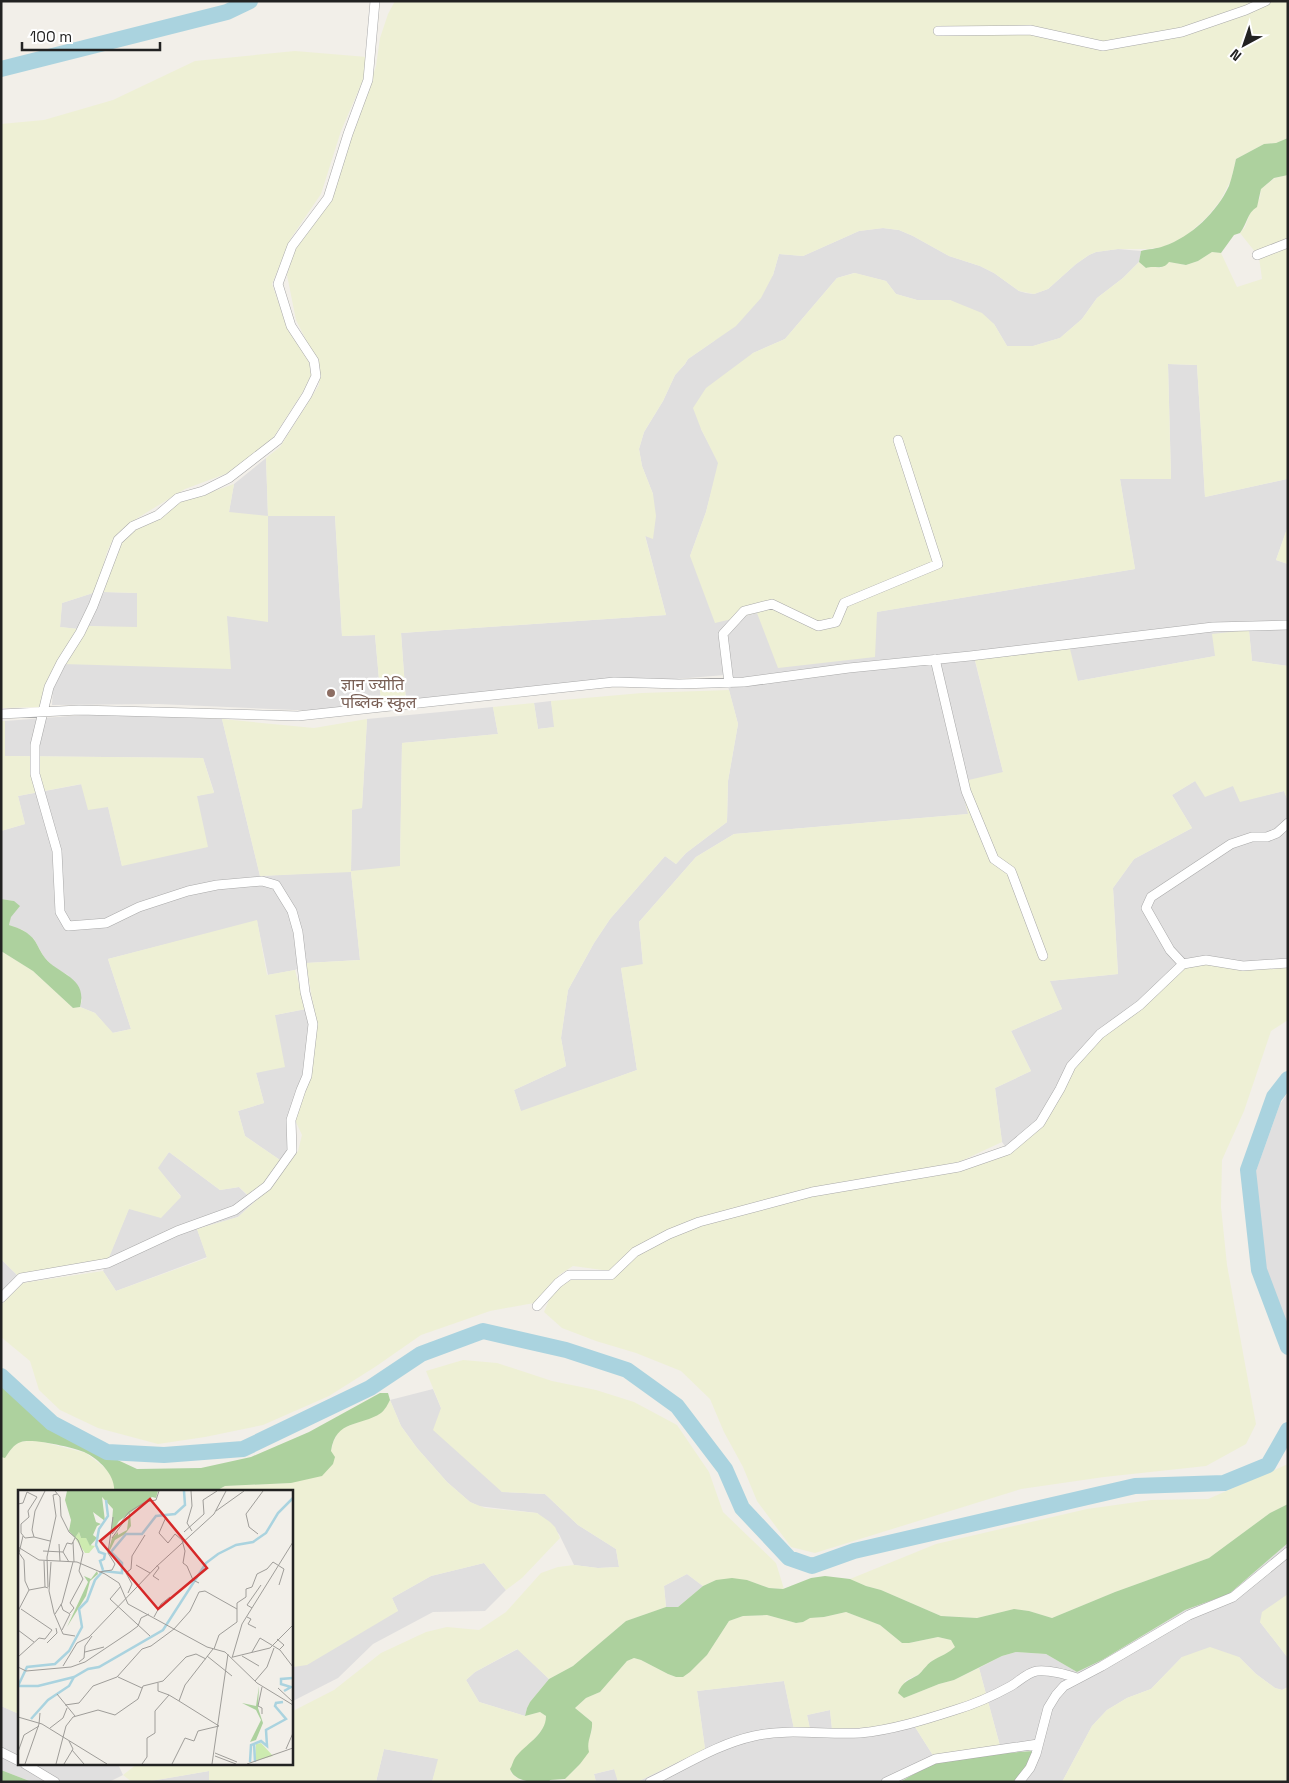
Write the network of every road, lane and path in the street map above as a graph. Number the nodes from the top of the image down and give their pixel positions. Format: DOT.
graph roads {
  1 [pos="375,1"];
  2 [pos="1266,1"];
  3 [pos="938,32"];
  4 [pos="1288,243"];
  5 [pos="1257,255"];
  6 [pos="898,440"];
  7 [pos="1288,625"];
  8 [pos="935,659"];
  9 [pos="729,683"];
  10 [pos="42,713"];
  11 [pos="1,714"];
  12 [pos="1288,824"];
  13 [pos="1043,956"];
  14 [pos="1184,964"];
  15 [pos="1288,964"];
  16 [pos="1,1298"];
  17 [pos="537,1306"];
  18 [pos="1288,1552"];
  19 [pos="1077,1678"];
  20 [pos="1038,1744"];
  21 [pos="1,1752"];
  22 [pos="18,1760"];
  23 [pos="28,1766"];
  24 [pos="55,1782"];
  25 [pos="650,1782"];
  26 [pos="886,1782"];
  27 [pos="1019,1782"];
  1 -- 10 [label="street"];
  2 -- 3 [label="street"];
  4 -- 5 [label="street"];
  6 -- 9 [label="street"];
  7 -- 8 [label="street"];
  8 -- 9 [label="street"];
  8 -- 13 [label="street"];
  9 -- 10 [label="street"];
  10 -- 11 [label="street"];
  10 -- 16 [label="street"];
  12 -- 14 [label="street"];
  14 -- 15 [label="street"];
  14 -- 17 [label="street"];
  18 -- 19 [label="street"];
  19 -- 20 [label="street"];
  19 -- 25 [label="street"];
  20 -- 26 [label="street"];
  20 -- 27 [label="street"];
  21 -- 22 [label="street"];
  23 -- 24 [label="street"];
}
